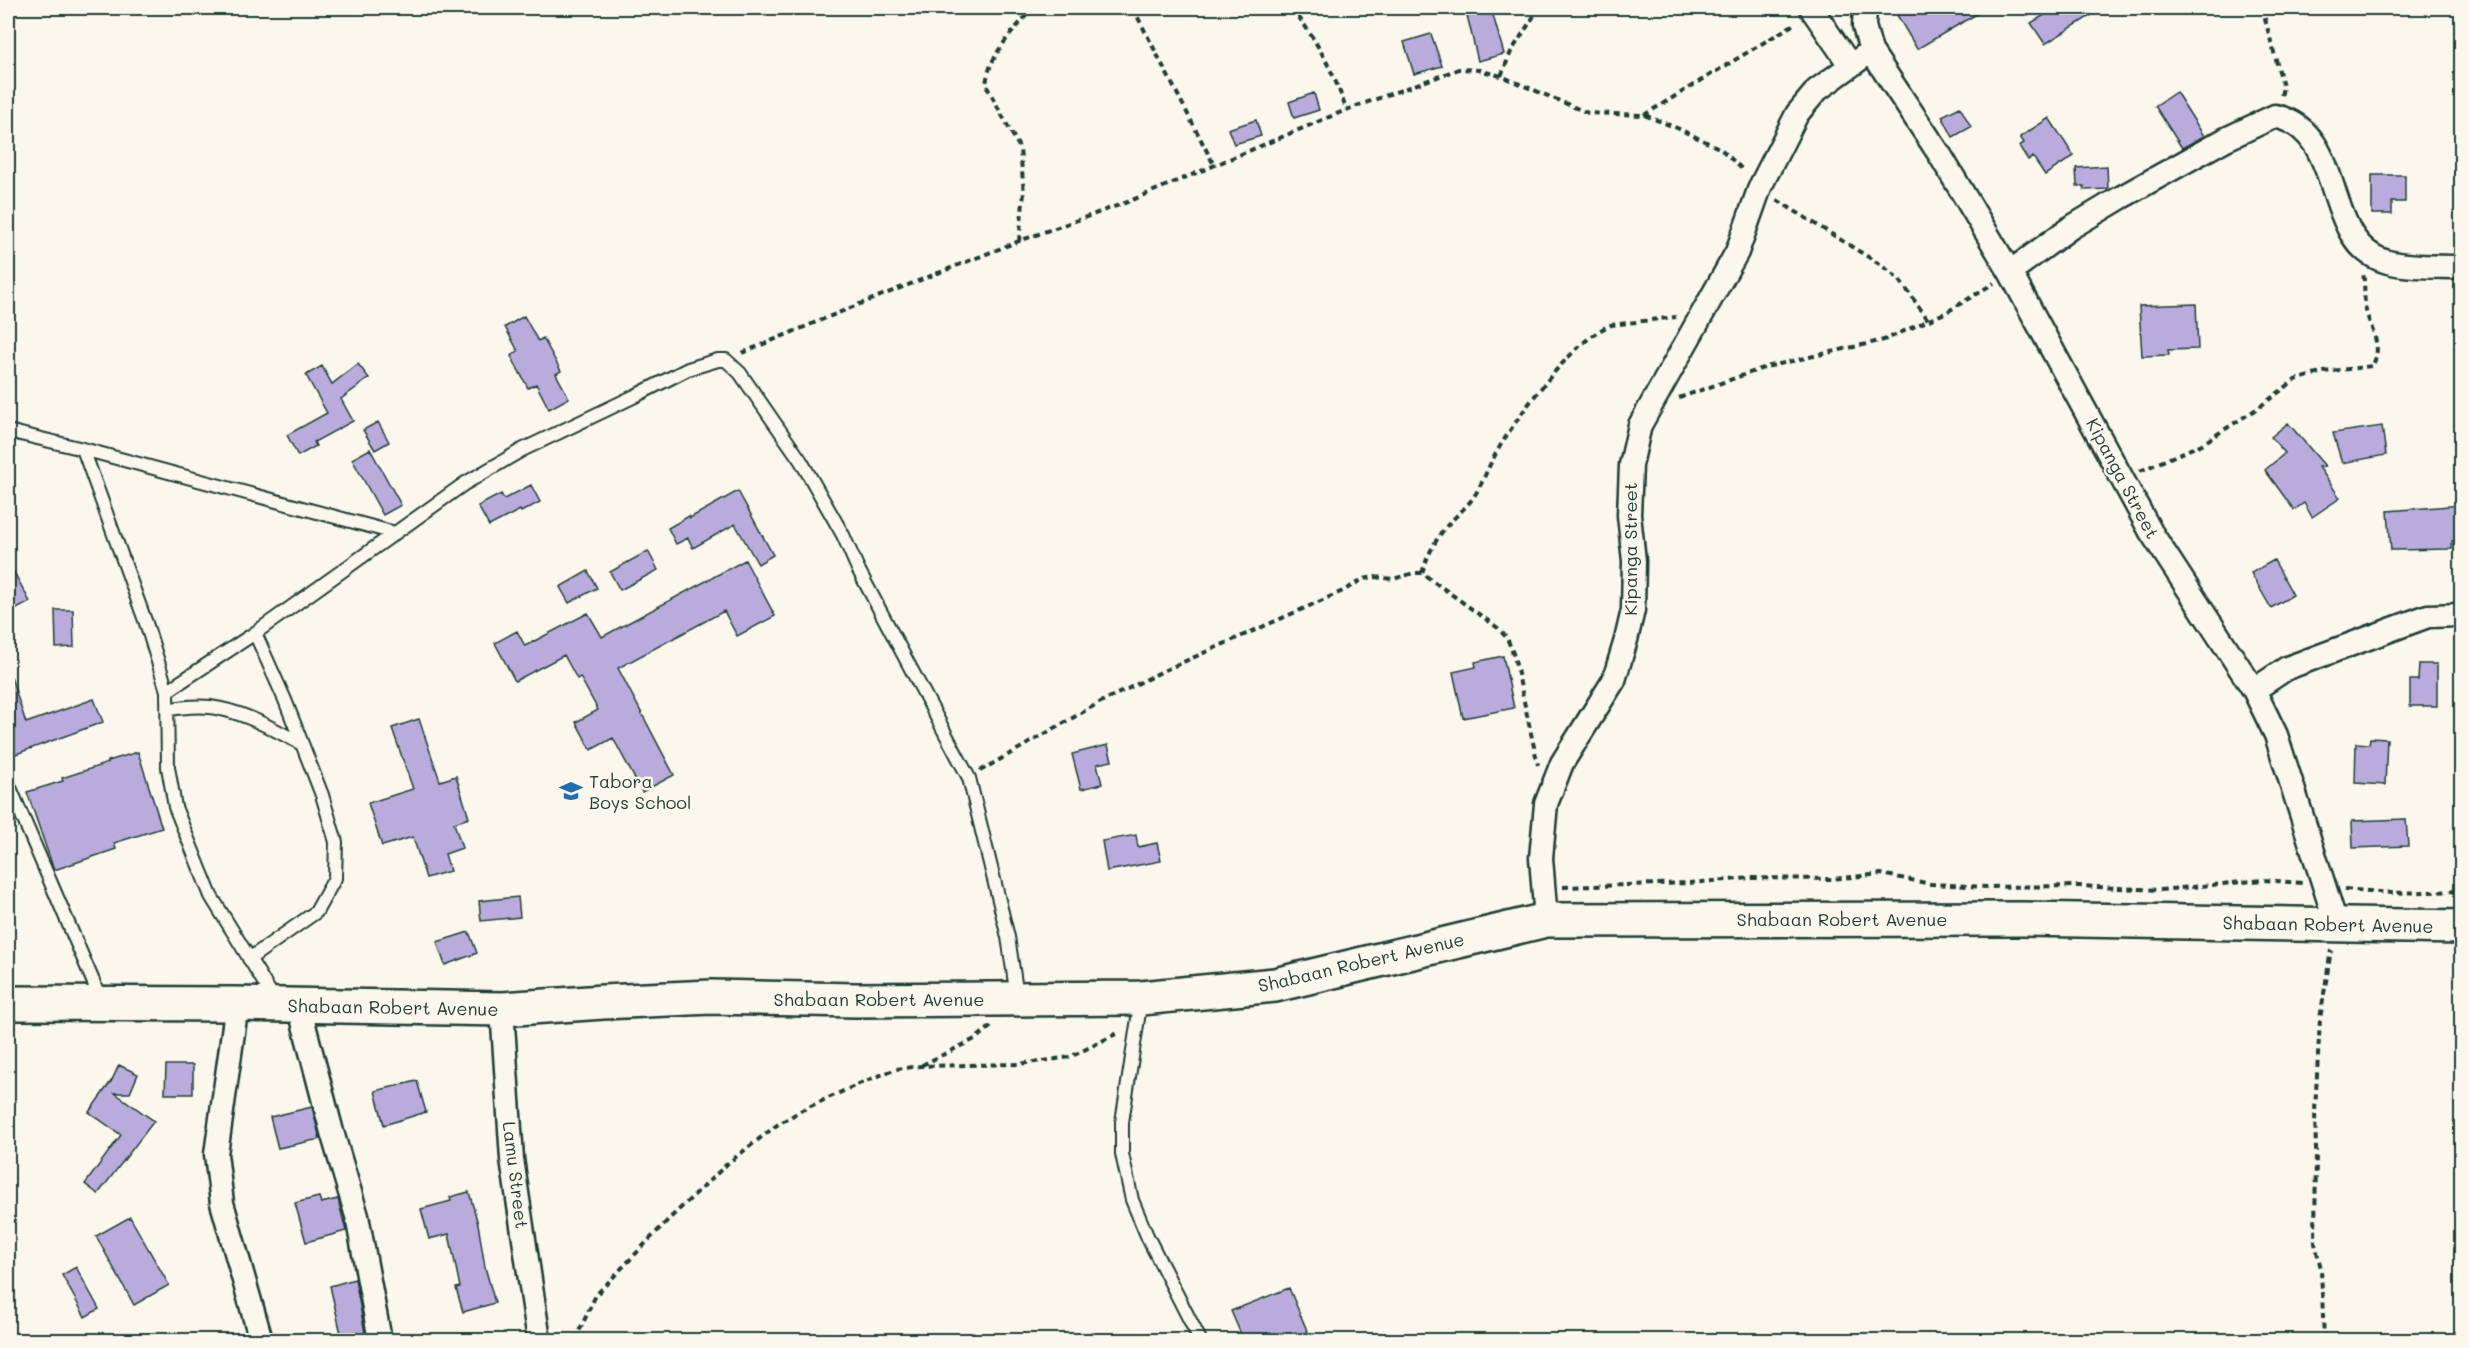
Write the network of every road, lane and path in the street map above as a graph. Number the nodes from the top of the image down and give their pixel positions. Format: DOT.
graph roads {
  1 [pos="1032,8"];
  2 [pos="1133,8"];
  3 [pos="1292,8"];
  4 [pos="1539,8"];
  5 [pos="1865,8"];
  6 [pos="2262,8"];
  7 [pos="1813,10"];
  8 [pos="1871,51"];
  9 [pos="1850,65"];
  10 [pos="1501,76"];
  11 [pos="1346,110"];
  12 [pos="1644,115"];
  13 [pos="2275,116"];
  14 [pos="1214,165"];
  15 [pos="1760,187"];
  16 [pos="2355,240"];
  17 [pos="1019,241"];
  18 [pos="2462,267"];
  19 [pos="2010,272"];
  20 [pos="1709,303"];
  21 [pos="1929,321"];
  22 [pos="726,360"];
  23 [pos="1654,402"];
  24 [pos="8,431"];
  25 [pos="83,449"];
  26 [pos="2123,478"];
  27 [pos="395,533"];
  28 [pos="1422,573"];
  29 [pos="2462,615"];
  30 [pos="255,633"];
  31 [pos="2254,690"];
  32 [pos="166,691"];
  33 [pos="167,709"];
  34 [pos="302,744"];
  35 [pos="969,778"];
  36 [pos="8,783"];
  37 [pos="1546,804"];
  38 [pos="2325,886"];
  39 [pos="1543,887"];
  40 [pos="2462,891"];
  41 [pos="1546,920"];
  42 [pos="2336,923"];
  43 [pos="2462,927"];
  44 [pos="249,959"];
  45 [pos="1018,997"];
  46 [pos="8,1003"];
  47 [pos="102,1003"];
  48 [pos="237,1004"];
  49 [pos="289,1006"];
  50 [pos="502,1009"];
  51 [pos="1139,1010"];
  52 [pos="921,1066"];
  53 [pos="261,1341"];
  54 [pos="380,1341"];
  55 [pos="539,1341"];
  56 [pos="575,1341"];
  57 [pos="1200,1341"];
  58 [pos="2324,1341"];
  1 -- 17 [label="path"];
  2 -- 14 [label="path"];
  3 -- 11 [label="path"];
  4 -- 10 [label="path"];
  5 -- 8 [label="street, Kipanga Street"];
  6 -- 13 [label="path"];
  7 -- 9 [label="street"];
  7 -- 12 [label="path"];
  8 -- 9 [label="street, Kipanga Street"];
  8 -- 19 [label="street, Kipanga Street"];
  9 -- 15 [label="street, Kipanga Street"];
  10 -- 11 [label="path"];
  10 -- 12 [label="path"];
  11 -- 14 [label="path"];
  12 -- 15 [label="path"];
  13 -- 16 [label="street"];
  13 -- 19 [label="street"];
  14 -- 17 [label="path"];
  15 -- 20 [label="street, Kipanga Street"];
  15 -- 21 [label="path"];
  16 -- 18 [label="street"];
  16 -- 26 [label="path"];
  17 -- 22 [label="path"];
  19 -- 21 [label="path"];
  19 -- 26 [label="street, Kipanga Street"];
  20 -- 23 [label="street, Kipanga Street"];
  20 -- 28 [label="path"];
  21 -- 23 [label="path"];
  22 -- 27 [label="lane"];
  22 -- 35 [label="lane"];
  23 -- 37 [label="street, Kipanga Street"];
  24 -- 25 [label="lane"];
  25 -- 27 [label="lane"];
  25 -- 32 [label="lane"];
  26 -- 31 [label="street, Kipanga Street"];
  27 -- 30 [label="lane"];
  28 -- 35 [label="path"];
  28 -- 37 [label="path"];
  29 -- 31 [label="street"];
  30 -- 32 [label="lane"];
  30 -- 34 [label="lane"];
  31 -- 38 [label="street, Kipanga Street"];
  32 -- 33 [label="lane"];
  33 -- 34 [label="lane"];
  33 -- 44 [label="lane"];
  34 -- 44 [label="lane"];
  35 -- 45 [label="lane"];
  36 -- 47 [label="lane"];
  37 -- 39 [label="street, Kipanga Street"];
  38 -- 39 [label="path"];
  38 -- 40 [label="path"];
  38 -- 42 [label="street, Kipanga Street"];
  39 -- 41 [label="street, Kipanga Street"];
  41 -- 42 [label="street, Shabaan Robert Avenue"];
  41 -- 51 [label="street, Shabaan Robert Avenue"];
  42 -- 43 [label="street, Shabaan Robert Avenue"];
  42 -- 58 [label="path"];
  44 -- 49 [label="lane"];
  45 -- 50 [label="street, Shabaan Robert Avenue"];
  45 -- 51 [label="street, Shabaan Robert Avenue"];
  45 -- 52 [label="path"];
  46 -- 47 [label="street, Shabaan Robert Avenue"];
  47 -- 48 [label="street, Shabaan Robert Avenue"];
  48 -- 49 [label="street, Shabaan Robert Avenue"];
  48 -- 53 [label="street"];
  49 -- 50 [label="street, Shabaan Robert Avenue"];
  49 -- 54 [label="street"];
  50 -- 55 [label="street, Lamu Street"];
  51 -- 52 [label="path"];
  51 -- 57 [label="lane"];
  52 -- 56 [label="path"];
}
